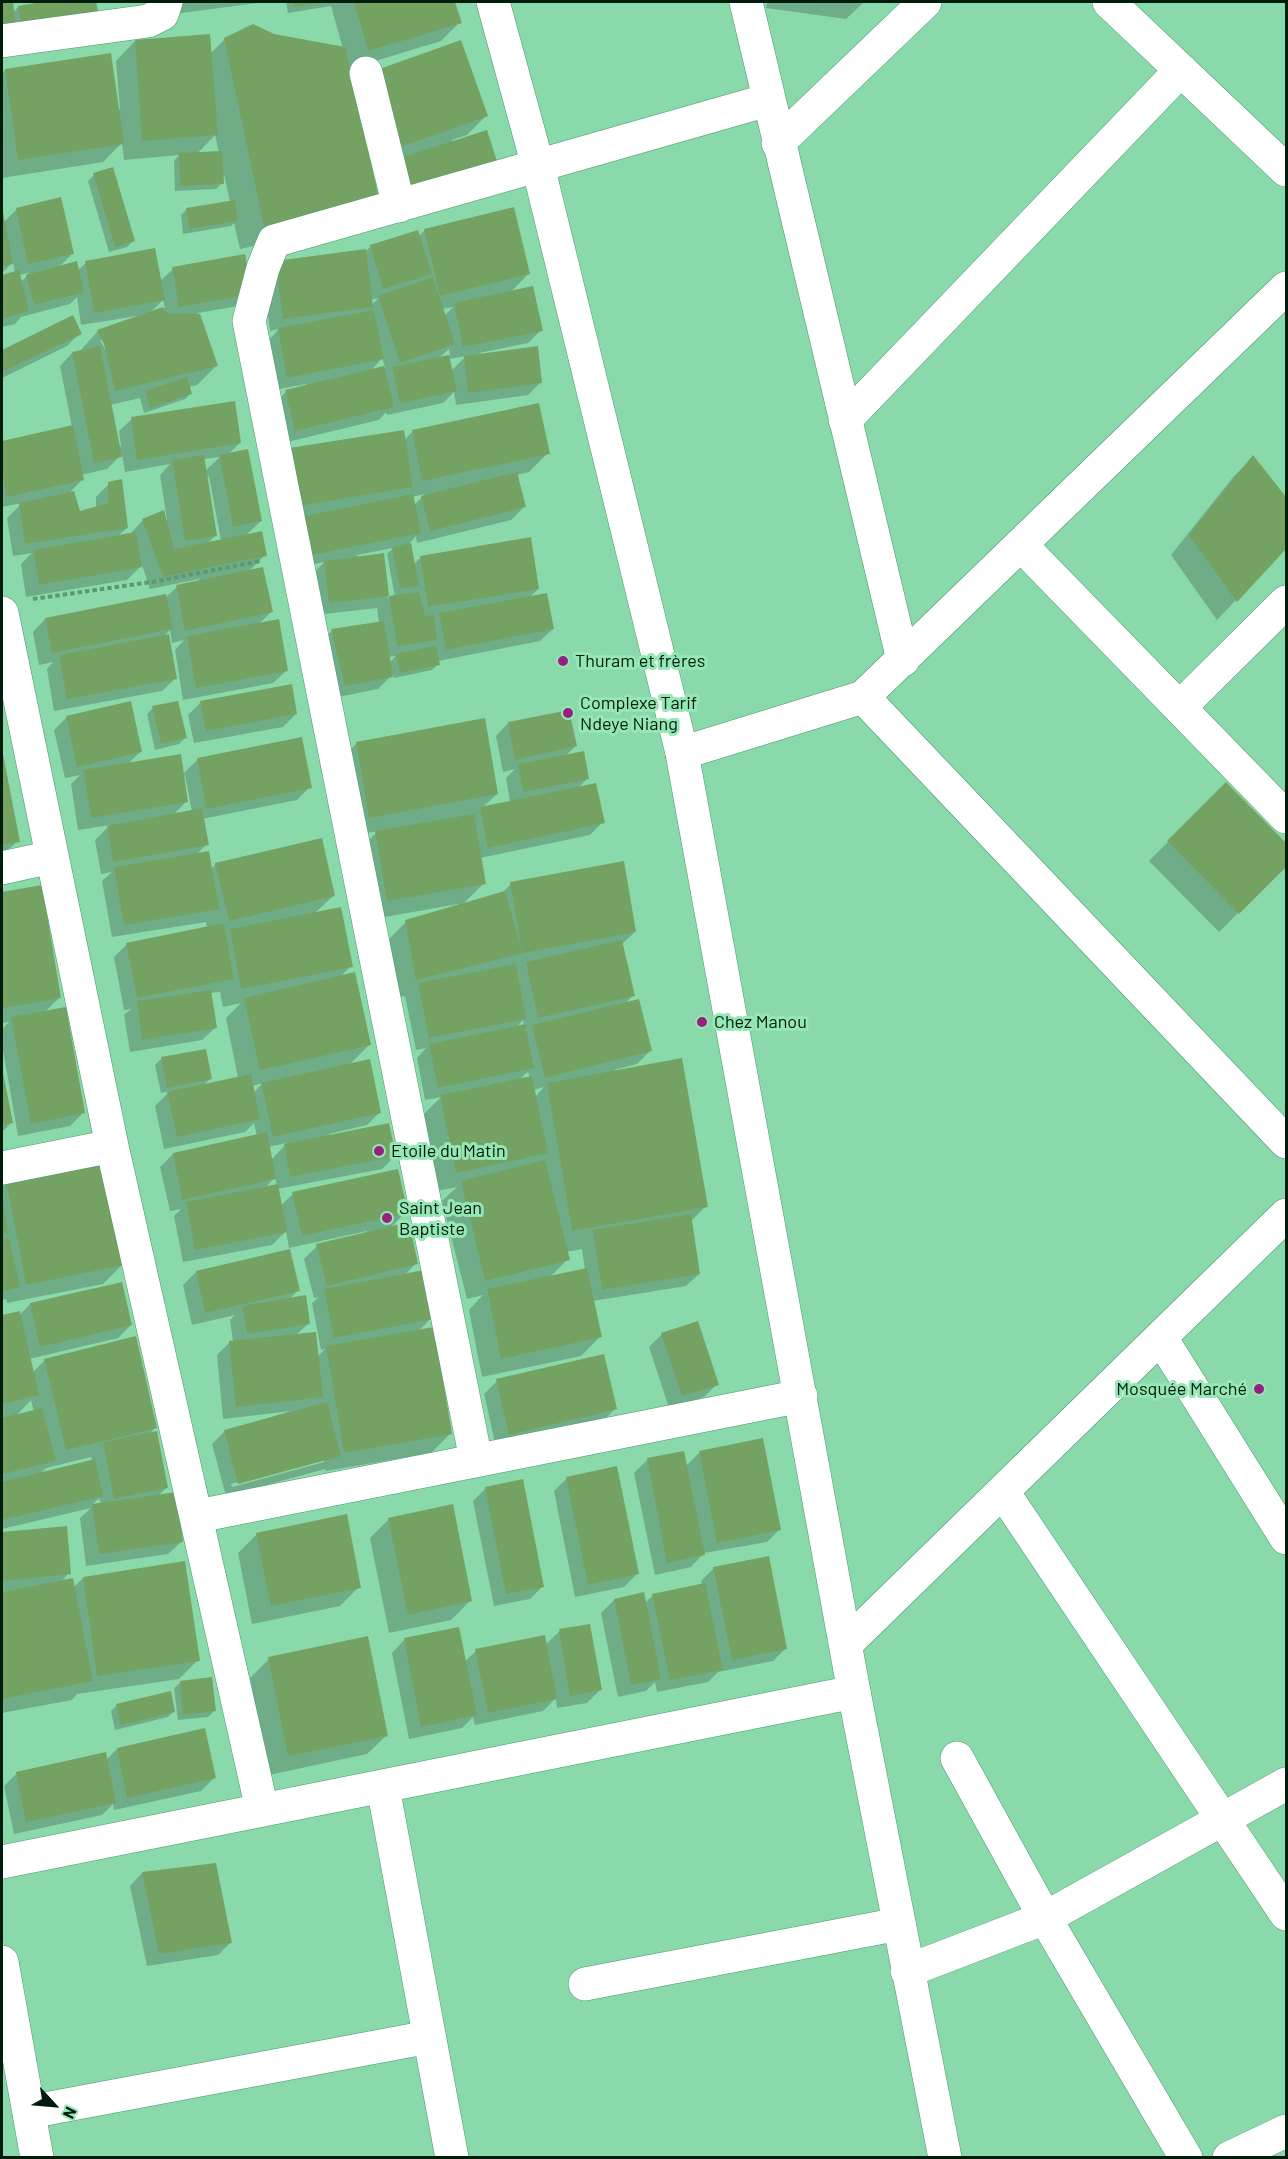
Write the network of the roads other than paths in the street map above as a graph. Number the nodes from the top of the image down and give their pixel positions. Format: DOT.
graph roads {
  1 [pos="166,2"];
  2 [pos="493,2"];
  3 [pos="746,2"];
  4 [pos="925,2"];
  5 [pos="1109,2"];
  6 [pos="2,41"];
  7 [pos="1181,70"];
  8 [pos="366,73"];
  9 [pos="768,100"];
  10 [pos="778,143"];
  11 [pos="538,166"];
  12 [pos="1287,170"];
  13 [pos="399,206"];
  14 [pos="1287,288"];
  15 [pos="845,420"];
  16 [pos="1022,546"];
  17 [pos="1287,602"];
  18 [pos="13,606"];
  19 [pos="903,660"];
  20 [pos="863,697"];
  21 [pos="1180,707"];
  22 [pos="682,753"];
  23 [pos="1287,817"];
  24 [pos="52,857"];
  25 [pos="2,868"];
  26 [pos="1287,1142"];
  27 [pos="112,1146"];
  28 [pos="2,1168"];
  29 [pos="1287,1215"];
  30 [pos="1161,1338"];
  31 [pos="801,1396"];
  32 [pos="476,1460"];
  33 [pos="1003,1491"];
  34 [pos="198,1516"];
  35 [pos="1287,1538"];
  36 [pos="846,1644"];
  37 [pos="854,1692"];
  38 [pos="957,1758"];
  39 [pos="1287,1784"];
  40 [pos="383,1786"];
  41 [pos="262,1809"];
  42 [pos="1225,1818"];
  43 [pos="2,1862"];
  44 [pos="1287,1914"];
  45 [pos="1045,1918"];
  46 [pos="899,1924"];
  47 [pos="2,1962"];
  48 [pos="907,1971"];
  49 [pos="585,1984"];
  50 [pos="429,2037"];
  51 [pos="29,2112"];
  52 [pos="1287,2131"];
  53 [pos="37,2157"];
  54 [pos="452,2157"];
  55 [pos="945,2157"];
  56 [pos="1186,2157"];
  57 [pos="1230,2157"];
  1 -- 6 [label="street"];
  2 -- 11 [label="street"];
  3 -- 9 [label="street"];
  4 -- 10 [label="street"];
  5 -- 7 [label="street"];
  7 -- 12 [label="street"];
  7 -- 15 [label="street"];
  8 -- 13 [label="street"];
  9 -- 10 [label="street"];
  9 -- 11 [label="street"];
  10 -- 15 [label="street"];
  11 -- 13 [label="street"];
  11 -- 22 [label="street"];
  13 -- 32 [label="street"];
  14 -- 16 [label="street"];
  15 -- 19 [label="street"];
  16 -- 19 [label="street"];
  16 -- 21 [label="street"];
  17 -- 21 [label="street"];
  18 -- 24 [label="street"];
  19 -- 20 [label="street"];
  20 -- 22 [label="street"];
  20 -- 26 [label="street"];
  21 -- 23 [label="street"];
  22 -- 31 [label="street"];
  24 -- 25 [label="street"];
  24 -- 27 [label="street"];
  27 -- 28 [label="street"];
  27 -- 34 [label="street"];
  29 -- 30 [label="street"];
  30 -- 33 [label="street"];
  30 -- 35 [label="street"];
  31 -- 32 [label="street"];
  31 -- 36 [label="street"];
  32 -- 34 [label="street"];
  33 -- 36 [label="street"];
  33 -- 42 [label="street"];
  34 -- 41 [label="street"];
  36 -- 37 [label="street"];
  37 -- 40 [label="street"];
  37 -- 46 [label="street"];
  38 -- 45 [label="street"];
  39 -- 42 [label="street"];
  40 -- 41 [label="street"];
  40 -- 50 [label="street"];
  41 -- 43 [label="street"];
  42 -- 44 [label="street"];
  42 -- 45 [label="street"];
  45 -- 48 [label="street"];
  45 -- 56 [label="street"];
  46 -- 48 [label="street"];
  46 -- 49 [label="street"];
  47 -- 51 [label="street"];
  48 -- 55 [label="street"];
  50 -- 51 [label="street"];
  50 -- 54 [label="street"];
  51 -- 53 [label="street"];
  52 -- 57 [label="street"];
}
